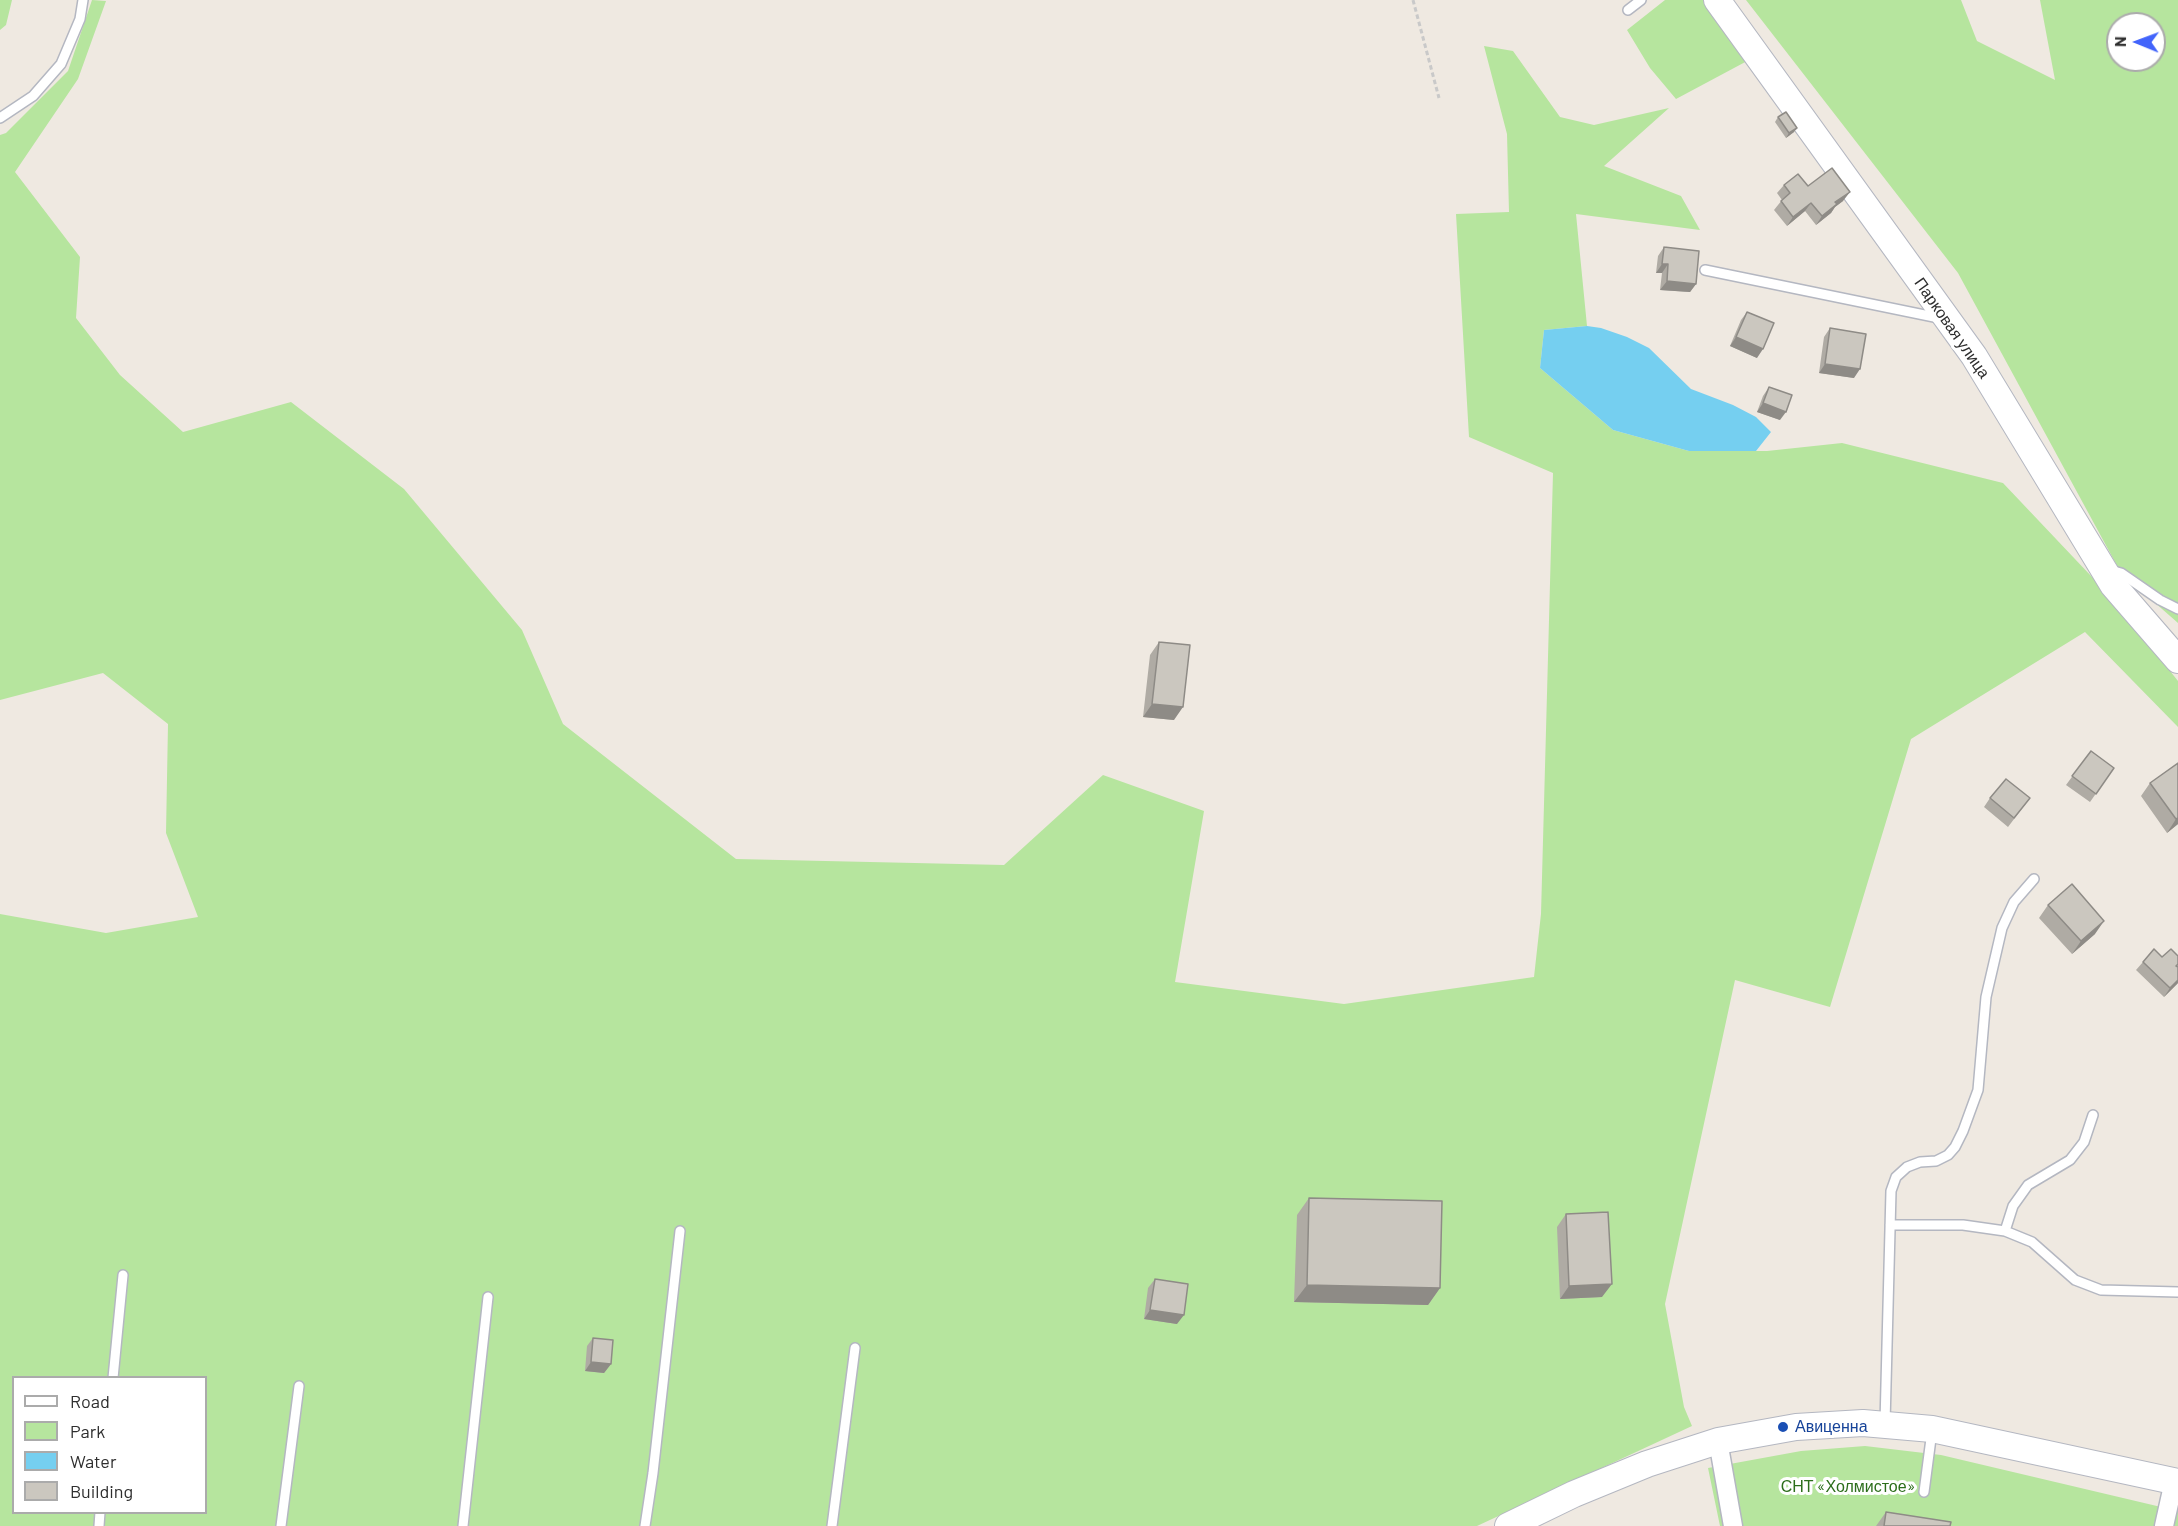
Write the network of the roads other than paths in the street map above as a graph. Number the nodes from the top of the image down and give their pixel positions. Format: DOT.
graph roads {
  1 [pos="83,0"];
  2 [pos="1641,0"];
  3 [pos="1717,0"];
  4 [pos="1628,10"];
  5 [pos="0,118"];
  6 [pos="1705,270"];
  7 [pos="1947,320"];
  8 [pos="2102,568"];
  9 [pos="2178,609"];
  10 [pos="2178,660"];
  11 [pos="2034,879"];
  12 [pos="2093,1115"];
  13 [pos="1890,1225"];
  14 [pos="2005,1230"];
  15 [pos="680,1231"];
  16 [pos="123,1275"];
  17 [pos="2178,1292"];
  18 [pos="488,1297"];
  19 [pos="855,1348"];
  20 [pos="113,1376"];
  21 [pos="299,1386"];
  22 [pos="1885,1424"];
  23 [pos="1932,1429"];
  24 [pos="1718,1442"];
  25 [pos="2176,1482"];
  26 [pos="1924,1492"];
  27 [pos="281,1526"];
  28 [pos="463,1526"];
  29 [pos="645,1526"];
  30 [pos="832,1526"];
  31 [pos="1508,1526"];
  32 [pos="1733,1526"];
  33 [pos="2164,1526"];
  1 -- 5 [label="lane"];
  2 -- 4 [label="lane"];
  3 -- 7 [label="street, Парковая улица"];
  6 -- 7 [label="lane"];
  7 -- 8 [label="street, Парковая улица"];
  8 -- 9 [label="lane"];
  8 -- 10 [label="street, Парковая улица"];
  11 -- 13 [label="lane"];
  12 -- 14 [label="lane"];
  13 -- 14 [label="lane"];
  13 -- 22 [label="lane"];
  14 -- 17 [label="lane"];
  15 -- 29 [label="lane"];
  16 -- 20 [label="lane"];
  18 -- 28 [label="lane"];
  19 -- 30 [label="lane"];
  21 -- 27 [label="lane"];
  22 -- 23 [label="street"];
  22 -- 24 [label="street"];
  23 -- 25 [label="street"];
  23 -- 26 [label="lane"];
  24 -- 31 [label="street"];
  24 -- 32 [label="street"];
  25 -- 33 [label="street"];
}
